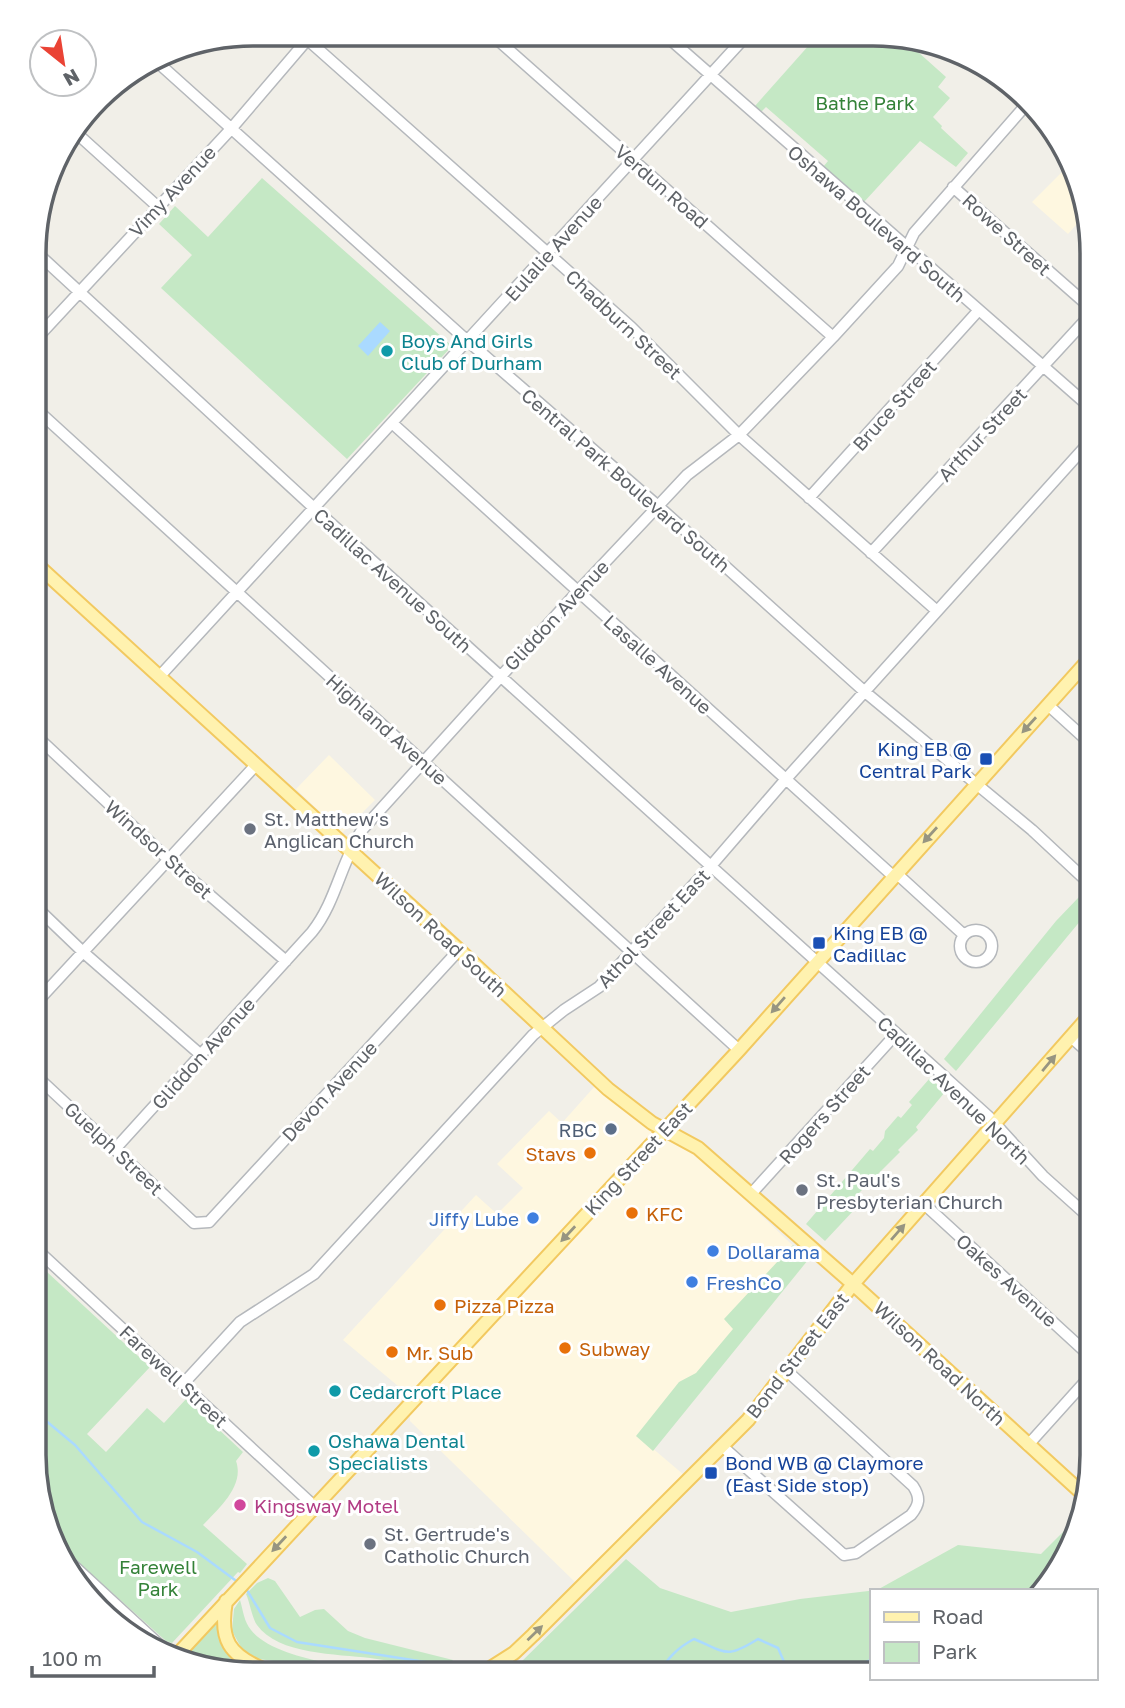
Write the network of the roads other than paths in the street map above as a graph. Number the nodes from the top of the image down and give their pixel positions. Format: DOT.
graph roads {
  1 [pos="296,46"];
  2 [pos="315,46"];
  3 [pos="504,46"];
  4 [pos="677,46"];
  5 [pos="737,46"];
  6 [pos="162,66"];
  7 [pos="709,76"];
  8 [pos="1022,109"];
  9 [pos="231,129"];
  10 [pos="80,137"];
  11 [pos="633,161"];
  12 [pos="953,187"];
  13 [pos="157,206"];
  14 [pos="907,248"];
  15 [pos="548,253"];
  16 [pos="45,260"];
  17 [pos="79,291"];
  18 [pos="1080,300"];
  19 [pos="978,311"];
  20 [pos="1080,325"];
  21 [pos="45,329"];
  22 [pos="833,337"];
  23 [pos="468,342"];
  24 [pos="1045,366"];
  25 [pos="1080,398"];
  26 [pos="45,417"];
  27 [pos="392,423"];
  28 [pos="739,435"];
  29 [pos="1080,452"];
  30 [pos="809,498"];
  31 [pos="658,506"];
  32 [pos="315,509"];
  33 [pos="871,553"];
  34 [pos="45,572"];
  35 [pos="578,591"];
  36 [pos="237,593"];
  37 [pos="937,611"];
  38 [pos="1080,670"];
  39 [pos="159,677"];
  40 [pos="500,677"];
  41 [pos="866,692"];
  42 [pos="1048,705"];
  43 [pos="1080,734"];
  44 [pos="45,744"];
  45 [pos="423,762"];
  46 [pos="255,766"];
  47 [pos="786,779"];
  48 [pos="975,784"];
  49 [pos="351,851"];
  50 [pos="168,859"];
  51 [pos="710,867"];
  52 [pos="894,875"];
  53 [pos="1079,875"];
  54 [pos="45,916"];
  55 [pos="964,935"];
  56 [pos="459,950"];
  57 [pos="83,952"];
  58 [pos="631,953"];
  59 [pos="286,961"];
  60 [pos="817,961"];
  61 [pos="45,993"];
  62 [pos="542,1027"];
  63 [pos="1079,1027"];
  64 [pos="896,1034"];
  65 [pos="1071,1037"];
  66 [pos="1079,1045"];
  67 [pos="739,1050"];
  68 [pos="201,1055"];
  69 [pos="45,1084"];
  70 [pos="995,1125"];
  71 [pos="664,1130"];
  72 [pos="116,1148"];
  73 [pos="751,1194"];
  74 [pos="923,1203"];
  75 [pos="1079,1208"];
  76 [pos="194,1223"];
  77 [pos="45,1257"];
  78 [pos="853,1284"];
  79 [pos="1079,1346"];
  80 [pos="787,1371"];
  81 [pos="183,1384"];
  82 [pos="1079,1389"];
  83 [pos="1028,1445"];
  84 [pos="722,1446"];
  85 [pos="1077,1489"];
  86 [pos="314,1506"];
  87 [pos="92,1587"];
  88 [pos="229,1597"];
  89 [pos="145,1632"];
  90 [pos="182,1650"];
  91 [pos="246,1662"];
  92 [pos="500,1662"];
  1 -- 9 [label="street, Vimy Avenue"];
  2 -- 15 [label="street, Chadburn Street"];
  3 -- 11 [label="street, Verdun Road"];
  4 -- 7 [label="street, Oshawa Boulevard South"];
  5 -- 7 [label="street, Eulalie Avenue"];
  6 -- 9 [label="street, Central Park Boulevard South"];
  7 -- 11 [label="street, Eulalie Avenue"];
  7 -- 14 [label="street, Oshawa Boulevard South"];
  8 -- 12 [label="street, Gliddon Avenue"];
  9 -- 13 [label="street, Vimy Avenue"];
  9 -- 23 [label="street, Central Park Boulevard South"];
  10 -- 13 [label="street"];
  11 -- 15 [label="street, Eulalie Avenue"];
  11 -- 22 [label="street, Verdun Road"];
  12 -- 14 [label="street, Gliddon Avenue"];
  12 -- 18 [label="street, Rowe Street"];
  13 -- 17 [label="street, Vimy Avenue"];
  14 -- 19 [label="street, Oshawa Boulevard South"];
  14 -- 22 [label="street, Gliddon Avenue"];
  15 -- 23 [label="street, Eulalie Avenue"];
  15 -- 28 [label="street, Chadburn Street"];
  16 -- 17 [label="street, Cadillac Avenue South"];
  17 -- 21 [label="street, Vimy Avenue"];
  17 -- 32 [label="street, Cadillac Avenue South"];
  19 -- 24 [label="street, Oshawa Boulevard South"];
  19 -- 30 [label="street, Bruce Street"];
  20 -- 24 [label="street, Arthur Street"];
  22 -- 28 [label="street, Gliddon Avenue"];
  23 -- 27 [label="street, Eulalie Avenue"];
  23 -- 31 [label="street, Central Park Boulevard South"];
  24 -- 25 [label="street, Oshawa Boulevard South"];
  24 -- 33 [label="street, Arthur Street"];
  26 -- 36 [label="street, Highland Avenue"];
  27 -- 32 [label="street, Eulalie Avenue"];
  27 -- 35 [label="street, Lasalle Avenue"];
  28 -- 30 [label="street, Chadburn Street"];
  28 -- 31 [label="street, Gliddon Avenue"];
  29 -- 37 [label="street, Athol Street East"];
  30 -- 33 [label="street, Chadburn Street"];
  31 -- 35 [label="street, Gliddon Avenue"];
  31 -- 41 [label="street, Central Park Boulevard South"];
  32 -- 36 [label="street, Eulalie Avenue"];
  32 -- 40 [label="street, Cadillac Avenue South"];
  33 -- 37 [label="street, Chadburn Street"];
  34 -- 39 [label="main road, Wilson Road South"];
  35 -- 40 [label="street, Gliddon Avenue"];
  35 -- 47 [label="street, Lasalle Avenue"];
  36 -- 39 [label="street, Eulalie Avenue"];
  36 -- 45 [label="street, Highland Avenue"];
  37 -- 41 [label="street, Athol Street East"];
  38 -- 42 [label="main road, King Street East"];
  39 -- 46 [label="main road, Wilson Road South"];
  40 -- 45 [label="street, Gliddon Avenue"];
  40 -- 51 [label="street, Cadillac Avenue South"];
  41 -- 47 [label="street, Athol Street East"];
  41 -- 48 [label="street, Central Park Boulevard South"];
  42 -- 43 [label="street"];
  42 -- 48 [label="main road, King Street East, one-way"];
  44 -- 50 [label="street, Windsor Street"];
  45 -- 49 [label="street, Gliddon Avenue"];
  45 -- 58 [label="street, Highland Avenue"];
  46 -- 49 [label="main road, Wilson Road South"];
  46 -- 50 [label="street"];
  47 -- 51 [label="street, Athol Street East"];
  47 -- 52 [label="street, Lasalle Avenue"];
  48 -- 52 [label="main road, King Street East, one-way"];
  48 -- 53 [label="street, Central Park Boulevard South"];
  49 -- 56 [label="main road, Wilson Road South"];
  49 -- 59 [label="street, Gliddon Avenue"];
  50 -- 57 [label="street"];
  50 -- 59 [label="street, Windsor Street"];
  51 -- 58 [label="street, Athol Street East"];
  51 -- 60 [label="street, Cadillac Avenue South"];
  52 -- 55 [label="street, Lasalle Avenue"];
  52 -- 60 [label="main road, King Street East"];
  54 -- 57 [label="street"];
  56 -- 62 [label="main road, Wilson Road South"];
  56 -- 76 [label="street, Devon Avenue"];
  57 -- 61 [label="street"];
  57 -- 68 [label="street"];
  58 -- 62 [label="street, Athol Street East"];
  58 -- 67 [label="street, Highland Avenue"];
  59 -- 68 [label="street, Gliddon Avenue"];
  60 -- 64 [label="street, Cadillac Avenue North"];
  60 -- 67 [label="main road, King Street East, one-way"];
  62 -- 71 [label="main road, Wilson Road South"];
  62 -- 81 [label="street, Athol Street East"];
  63 -- 65 [label="main road, Bond Street East"];
  64 -- 70 [label="street, Cadillac Avenue North"];
  64 -- 73 [label="street, Rogers Street"];
  65 -- 66 [label="street"];
  70 -- 65 [label="main road, Bond Street East, one-way"];
  67 -- 71 [label="main road, King Street East"];
  68 -- 72 [label="street, Gliddon Avenue"];
  69 -- 72 [label="street, Guelph Street"];
  70 -- 74 [label="main road, Bond Street East"];
  70 -- 75 [label="street, Cadillac Avenue North"];
  71 -- 73 [label="main road, Wilson Road North"];
  71 -- 86 [label="main road, King Street East, one-way"];
  72 -- 76 [label="street, Guelph Street"];
  73 -- 78 [label="main road, Wilson Road North"];
  78 -- 74 [label="main road, Bond Street East, one-way"];
  74 -- 79 [label="street, Oakes Avenue"];
  77 -- 81 [label="street, Farewell Street"];
  78 -- 80 [label="main road, Bond Street East"];
  78 -- 83 [label="main road, Wilson Road North"];
  80 -- 84 [label="main road, Bond Street East"];
  80 -- 84 [label="street"];
  81 -- 86 [label="street, Farewell Street"];
  82 -- 83 [label="street"];
  83 -- 85 [label="main road, Wilson Road North"];
  92 -- 84 [label="main road, Bond Street East, one-way"];
  86 -- 88 [label="main road, King Street East, one-way"];
  87 -- 89 [label="street"];
  88 -- 90 [label="main road, King Street East"];
  88 -- 91 [label="main road"];
}
